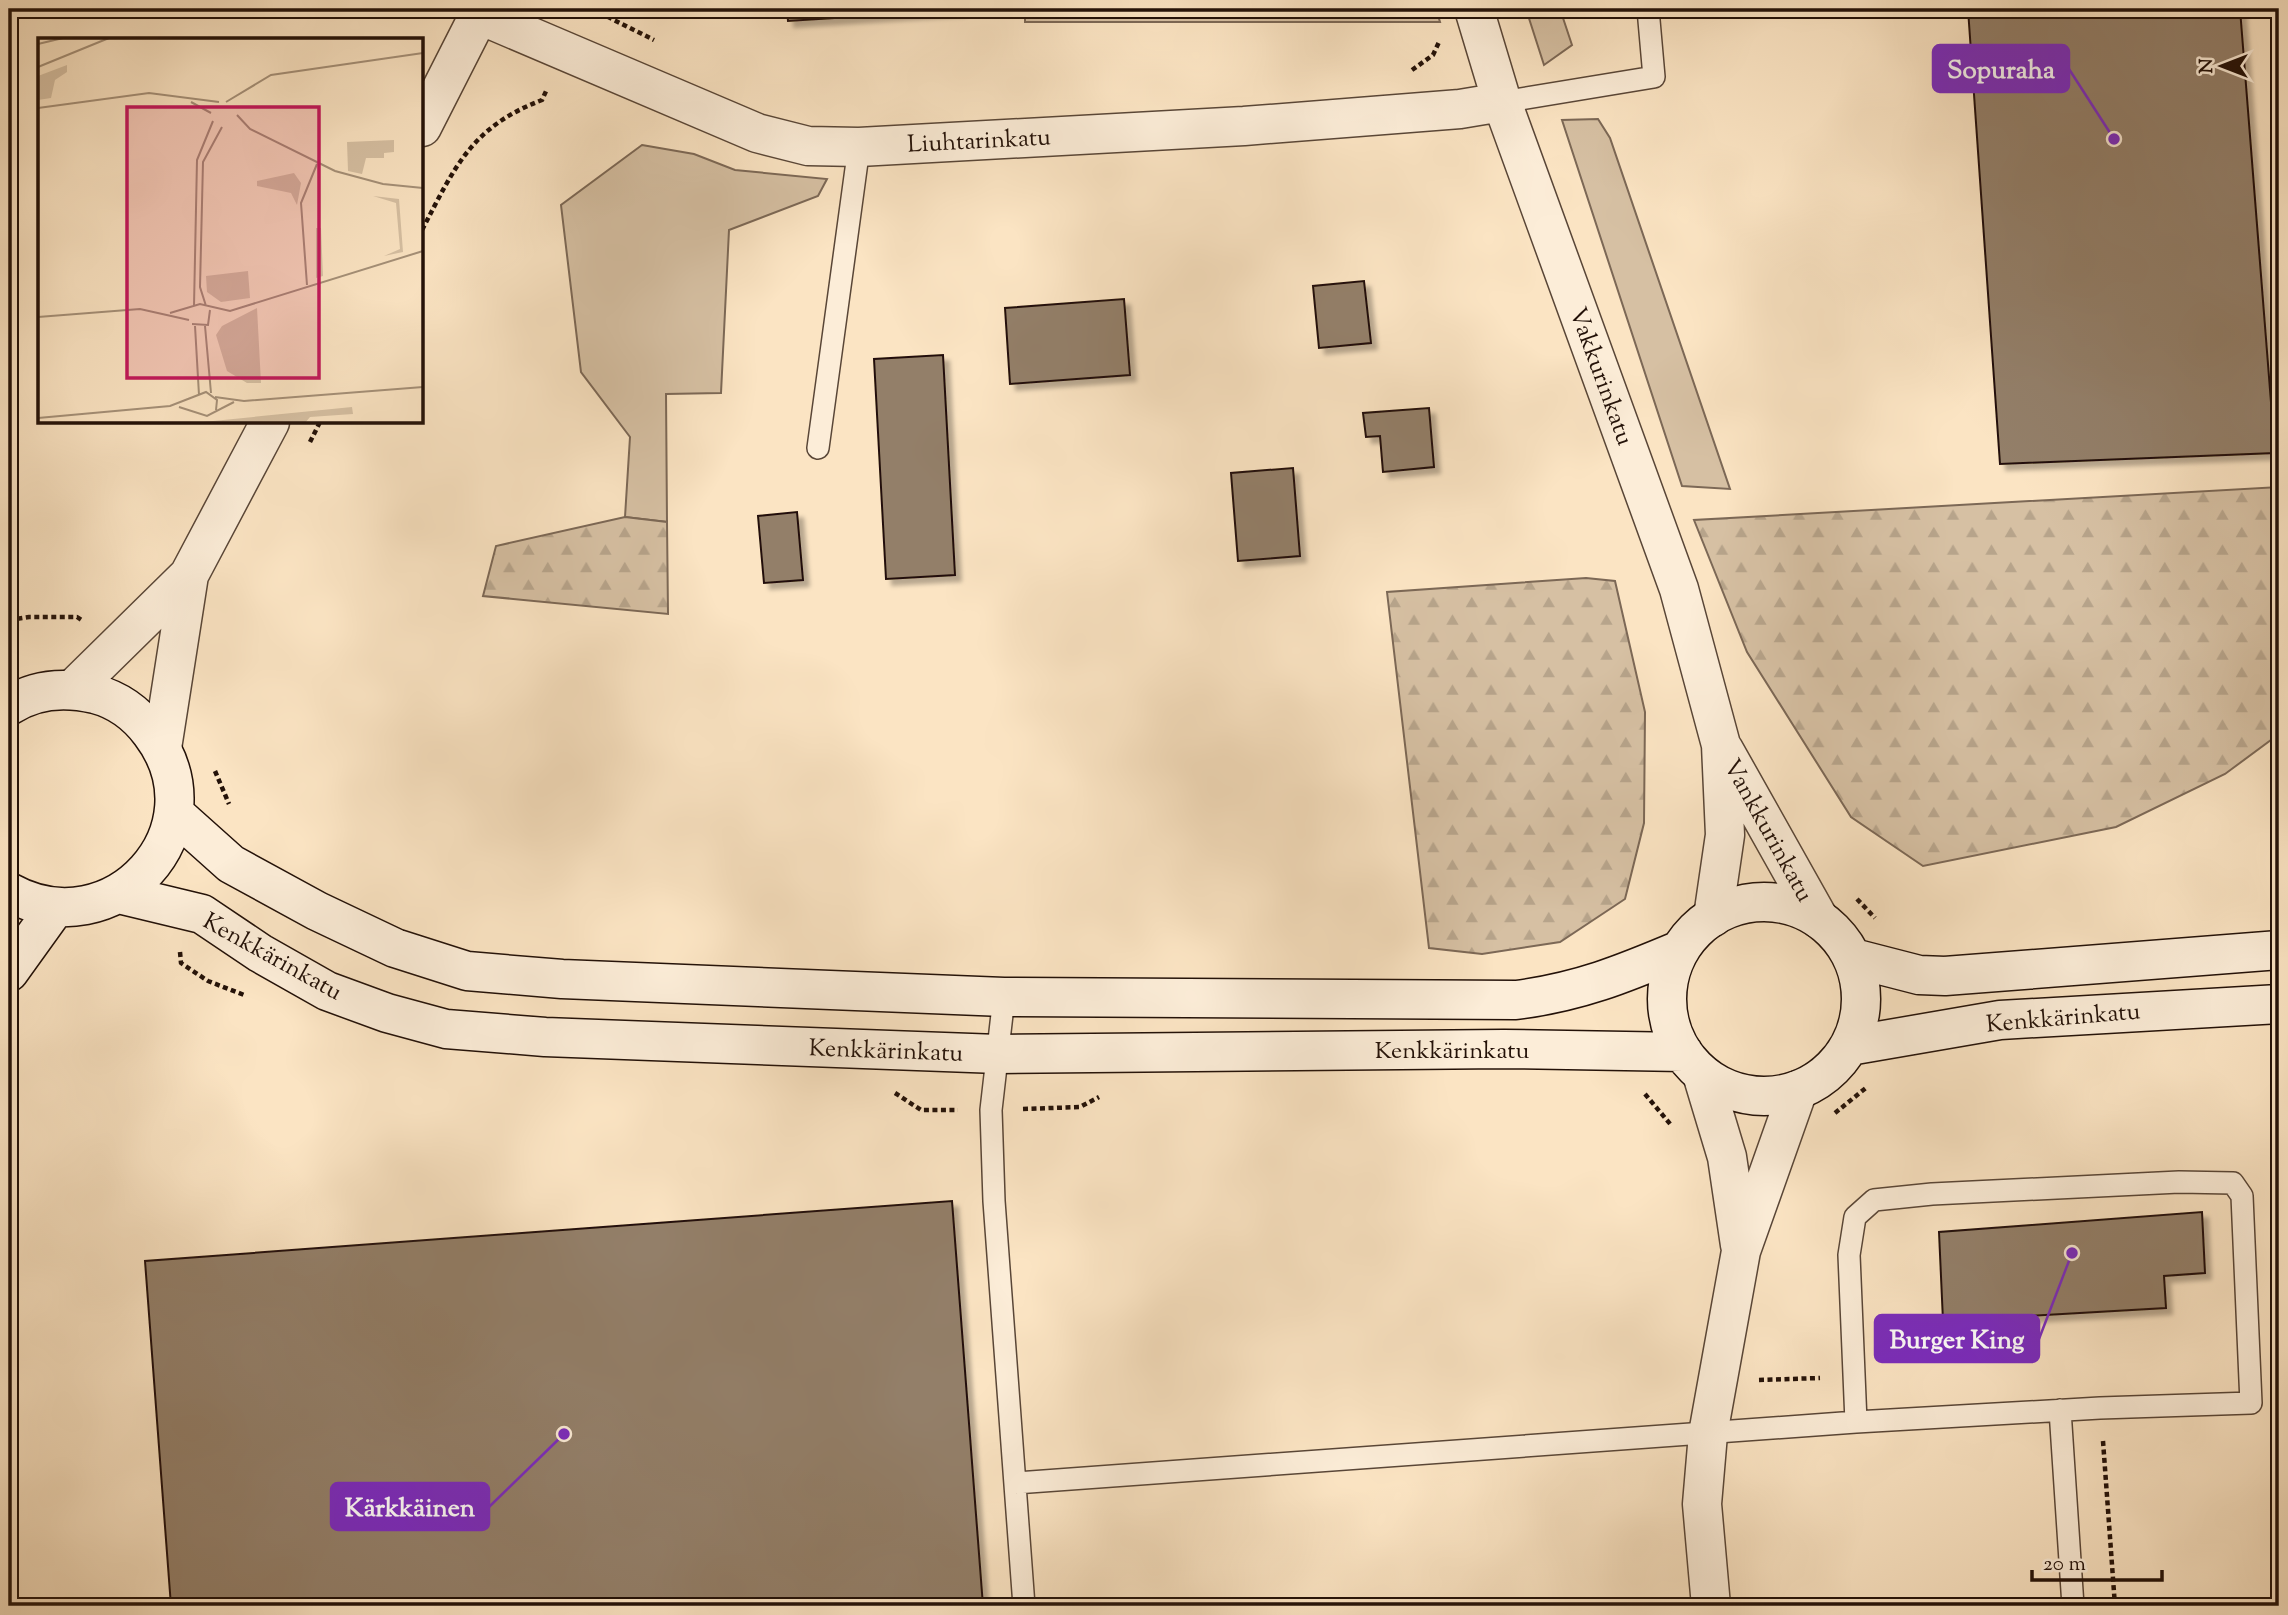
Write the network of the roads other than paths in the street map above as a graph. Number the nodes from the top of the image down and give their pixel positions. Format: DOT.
graph roads {
  1 [pos="1648,9"];
  2 [pos="481,12"];
  3 [pos="1476,14"];
  4 [pos="1502,102"];
  5 [pos="424,123"];
  6 [pos="859,147"];
  7 [pos="269,424"];
  8 [pos="818,448"];
  9 [pos="189,575"];
  10 [pos="73,689"];
  11 [pos="13,699"];
  12 [pos="1721,745"];
  13 [pos="162,748"];
  14 [pos="174,813"];
  15 [pos="9,892"];
  16 [pos="119,894"];
  17 [pos="55,908"];
  18 [pos="1713,917"];
  19 [pos="1819,919"];
  20 [pos="1681,950"];
  21 [pos="2279,950"];
  22 [pos="1853,958"];
  23 [pos="9,972"];
  24 [pos="1004,998"];
  25 [pos="2279,1004"];
  26 [pos="1849,1046"];
  27 [pos="998,1054"];
  28 [pos="1692,1063"];
  29 [pos="1798,1090"];
  30 [pos="1741,1251"];
  31 [pos="2060,1410"];
  32 [pos="1856,1422"];
  33 [pos="1708,1434"];
  34 [pos="1015,1483"];
  35 [pos="1024,1606"];
  36 [pos="1711,1606"];
  37 [pos="2073,1606"];
  1 -- 4 [label="lane"];
  2 -- 5 [label="street"];
  2 -- 6 [label="street, Liuhtarinkatu"];
  3 -- 4 [label="street, Vakkurinkatu"];
  4 -- 6 [label="street, Liuhtarinkatu"];
  4 -- 12 [label="street, Vakkurinkatu"];
  6 -- 8 [label="lane"];
  7 -- 9 [label="street"];
  9 -- 10 [label="street"];
  9 -- 13 [label="street"];
  10 -- 11 [label="street"];
  10 -- 13 [label="street"];
  12 -- 18 [label="street, Vankkurinkatu"];
  12 -- 19 [label="street, Vankkurinkatu"];
  13 -- 14 [label="street"];
  14 -- 16 [label="street"];
  14 -- 24 [label="street, Kenkkärinkatu"];
  15 -- 17 [label="street"];
  16 -- 17 [label="street"];
  16 -- 27 [label="street, Kenkkärinkatu"];
  17 -- 23 [label="street"];
  18 -- 19 [label="street"];
  18 -- 20 [label="street"];
  19 -- 22 [label="street"];
  20 -- 24 [label="street, Kenkkärinkatu"];
  20 -- 28 [label="street"];
  21 -- 22 [label="street, Kenkkärinkatu"];
  22 -- 26 [label="street"];
  24 -- 27 [label="lane"];
  25 -- 26 [label="street, Kenkkärinkatu"];
  26 -- 29 [label="street"];
  27 -- 28 [label="street, Kenkkärinkatu"];
  27 -- 34 [label="lane"];
  28 -- 29 [label="street"];
  28 -- 30 [label="street"];
  29 -- 30 [label="street"];
  30 -- 33 [label="street"];
  31 -- 32 [label="lane"];
  31 -- 32 [label="lane"];
  31 -- 37 [label="lane"];
  32 -- 33 [label="lane"];
  33 -- 34 [label="lane"];
  33 -- 36 [label="street"];
  34 -- 35 [label="lane"];
}
